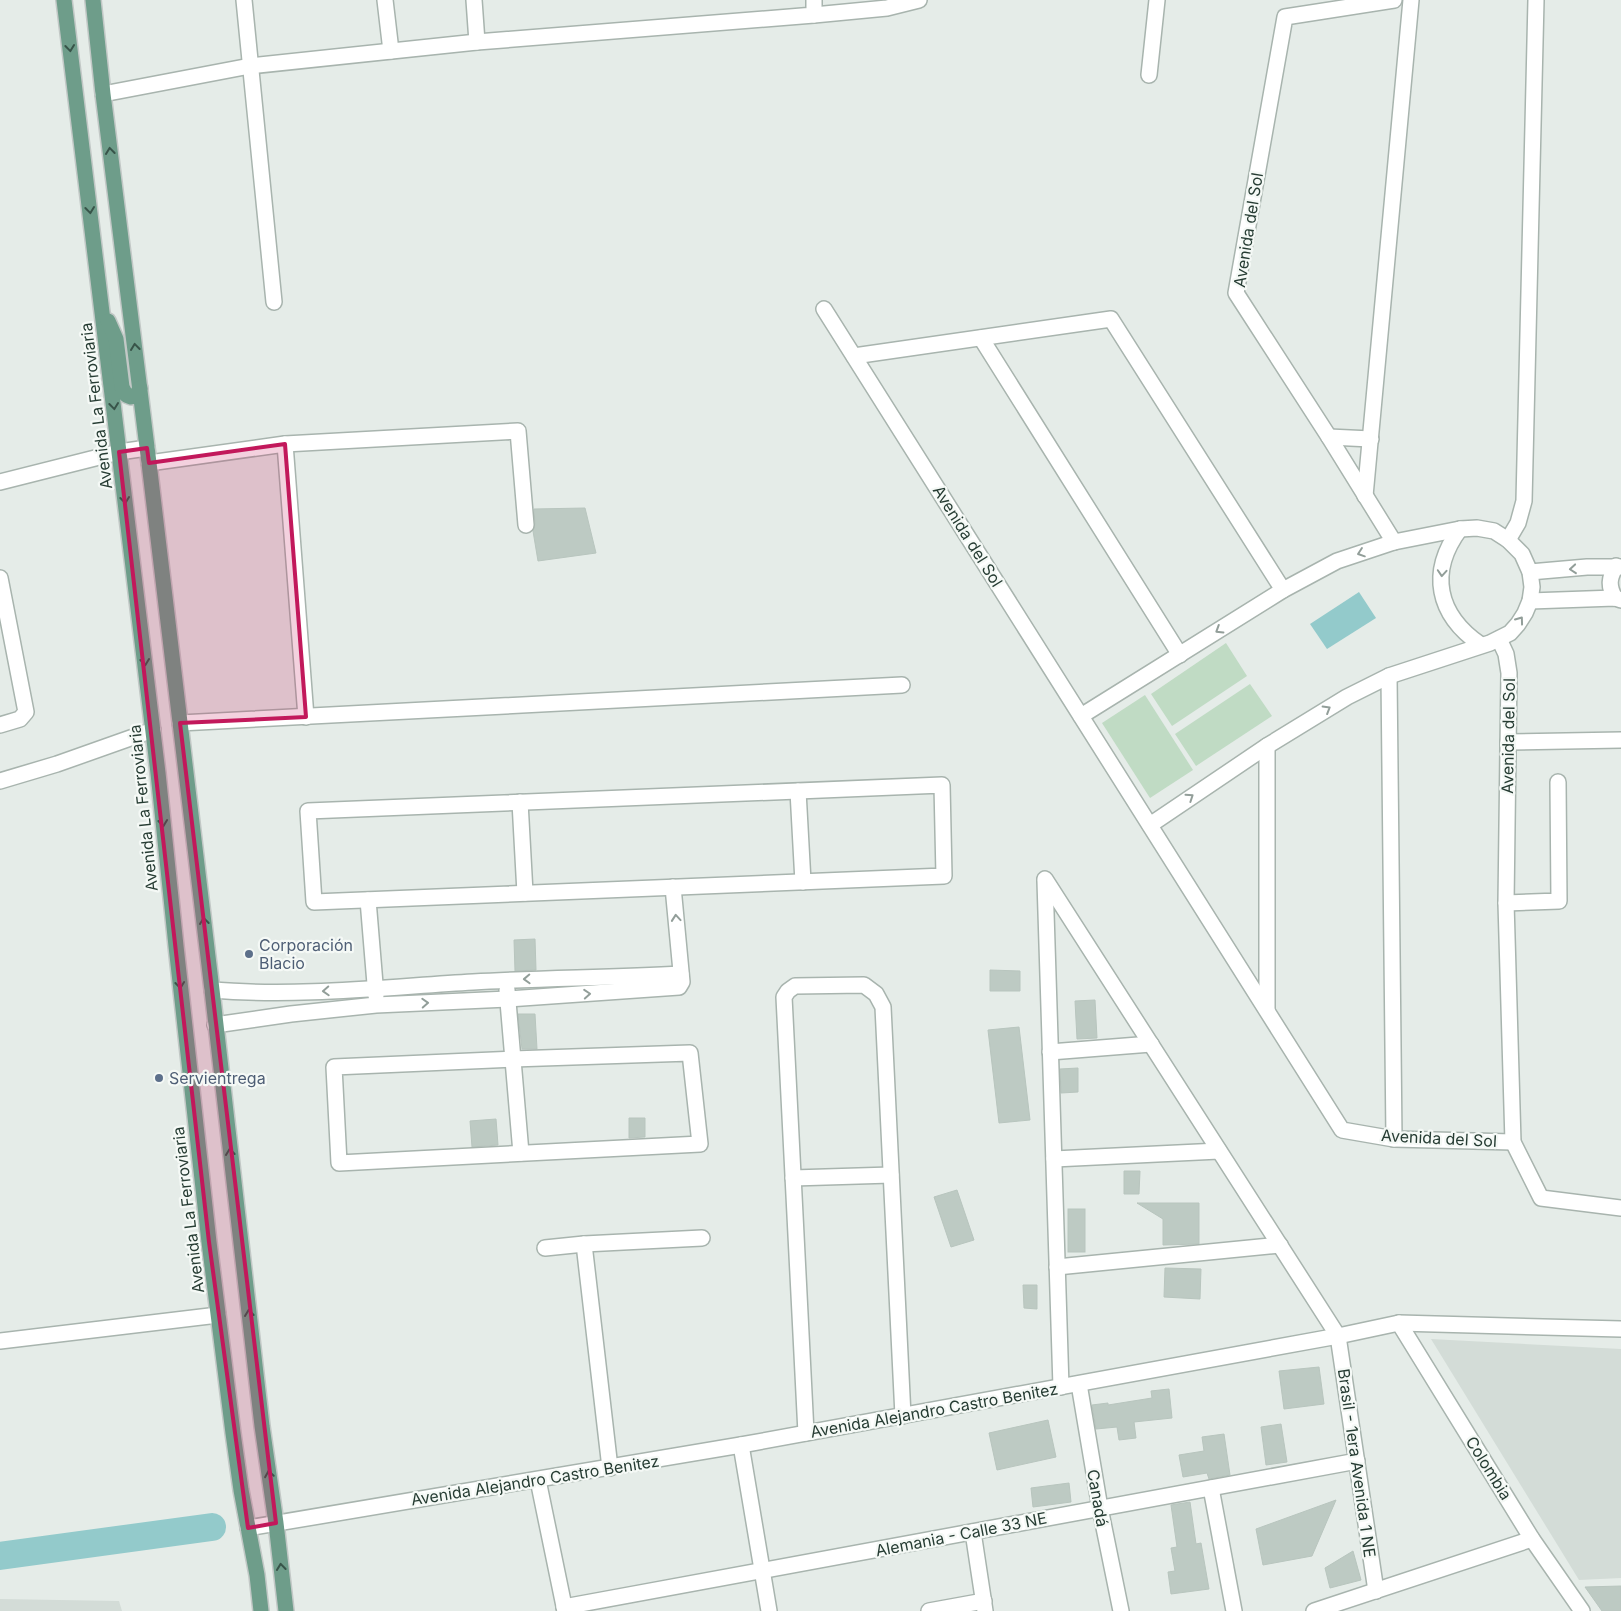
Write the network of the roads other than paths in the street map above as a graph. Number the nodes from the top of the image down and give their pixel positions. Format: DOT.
graph roads {
  1 [pos="64,0"];
  2 [pos="94,0"];
  3 [pos="244,0"];
  4 [pos="385,0"];
  5 [pos="474,0"];
  6 [pos="919,0"];
  7 [pos="1157,0"];
  8 [pos="1394,0"];
  9 [pos="1411,0"];
  10 [pos="1536,0"];
  11 [pos="814,7"];
  12 [pos="478,42"];
  13 [pos="391,51"];
  14 [pos="250,66"];
  15 [pos="1149,75"];
  16 [pos="103,94"];
  17 [pos="274,302"];
  18 [pos="824,309"];
  19 [pos="102,314"];
  20 [pos="981,338"];
  21 [pos="854,356"];
  22 [pos="140,388"];
  23 [pos="1329,437"];
  24 [pos="1371,439"];
  25 [pos="285,444"];
  26 [pos="119,452"];
  27 [pos="148,455"];
  28 [pos="0,482"];
  29 [pos="1365,496"];
  30 [pos="526,524"];
  31 [pos="1460,529"];
  32 [pos="1508,540"];
  33 [pos="1394,542"];
  34 [pos="1618,566"];
  35 [pos="1530,572"];
  36 [pos="0,578"];
  37 [pos="1283,590"];
  38 [pos="1618,599"];
  39 [pos="1530,602"];
  40 [pos="2,603"];
  41 [pos="1499,639"];
  42 [pos="1481,645"];
  43 [pos="1180,655"];
  44 [pos="1389,676"];
  45 [pos="902,685"];
  46 [pos="306,716"];
  47 [pos="1081,716"];
  48 [pos="180,723"];
  49 [pos="0,724"];
  50 [pos="153,730"];
  51 [pos="1621,740"];
  52 [pos="1508,742"];
  53 [pos="1267,746"];
  54 [pos="0,781"];
  55 [pos="1558,782"];
  56 [pos="798,791"];
  57 [pos="520,802"];
  58 [pos="1150,825"];
  59 [pos="803,882"];
  60 [pos="673,887"];
  61 [pos="525,893"];
  62 [pos="368,900"];
  63 [pos="1506,903"];
  64 [pos="681,974"];
  65 [pos="506,980"];
  66 [pos="375,988"];
  67 [pos="212,990"];
  68 [pos="508,999"];
  69 [pos="376,1006"];
  70 [pos="1267,1010"];
  71 [pos="215,1025"];
  72 [pos="1151,1044"];
  73 [pos="1050,1052"];
  74 [pos="513,1058"];
  75 [pos="1394,1138"];
  76 [pos="1513,1142"];
  77 [pos="1219,1151"];
  78 [pos="521,1153"];
  79 [pos="1054,1159"];
  80 [pos="891,1174"];
  81 [pos="793,1178"];
  82 [pos="1621,1208"];
  83 [pos="702,1238"];
  84 [pos="584,1244"];
  85 [pos="1280,1245"];
  86 [pos="545,1248"];
  87 [pos="1057,1267"];
  88 [pos="218,1315"];
  89 [pos="1399,1323"];
  90 [pos="1621,1328"];
  91 [pos="1338,1336"];
  92 [pos="0,1341"];
  93 [pos="1079,1384"];
  94 [pos="1061,1387"];
  95 [pos="903,1416"];
  96 [pos="806,1434"];
  97 [pos="741,1445"];
  98 [pos="1357,1461"];
  99 [pos="610,1468"];
  100 [pos="538,1480"];
  101 [pos="1211,1488"];
  102 [pos="1100,1508"];
  103 [pos="276,1523"];
  104 [pos="248,1528"];
  105 [pos="972,1532"];
  106 [pos="1532,1540"];
  107 [pos="764,1571"];
  108 [pos="1376,1591"];
  109 [pos="985,1606"];
  110 [pos="565,1609"];
  111 [pos="261,1611"];
  112 [pos="286,1611"];
  113 [pos="769,1611"];
  114 [pos="929,1611"];
  115 [pos="1120,1611"];
  116 [pos="1234,1611"];
  117 [pos="1314,1611"];
  118 [pos="1582,1611"];
  1 -- 19 [label="main road, Avenida La Ferroviaria, one-way"];
  2 -- 16 [label="main road"];
  3 -- 14 [label="street"];
  4 -- 13 [label="street"];
  5 -- 12 [label="street"];
  6 -- 11 [label="street"];
  7 -- 15 [label="street"];
  8 -- 23 [label="street, Avenida del Sol"];
  9 -- 24 [label="street"];
  10 -- 32 [label="street"];
  11 -- 12 [label="street"];
  12 -- 13 [label="street"];
  13 -- 14 [label="street"];
  14 -- 16 [label="street"];
  14 -- 17 [label="street"];
  22 -- 16 [label="main road, one-way"];
  18 -- 21 [label="street, Avenida del Sol"];
  19 -- 22 [label="main road"];
  19 -- 26 [label="main road, Avenida La Ferroviaria, one-way"];
  20 -- 21 [label="street"];
  20 -- 37 [label="street"];
  20 -- 43 [label="street"];
  21 -- 47 [label="street, Avenida del Sol"];
  22 -- 27 [label="main road"];
  23 -- 24 [label="street"];
  23 -- 29 [label="street, Avenida del Sol"];
  24 -- 29 [label="street"];
  25 -- 27 [label="street"];
  25 -- 30 [label="street"];
  25 -- 46 [label="street"];
  26 -- 27 [label="street"];
  26 -- 28 [label="street"];
  26 -- 50 [label="main road, Avenida La Ferroviaria, one-way"];
  27 -- 48 [label="main road"];
  29 -- 33 [label="street, Avenida del Sol"];
  31 -- 32 [label="street"];
  31 -- 33 [label="street"];
  31 -- 42 [label="street, one-way"];
  32 -- 35 [label="street"];
  33 -- 37 [label="street, one-way"];
  34 -- 35 [label="street, one-way"];
  34 -- 38 [label="street"];
  35 -- 39 [label="street"];
  36 -- 40 [label="street"];
  37 -- 43 [label="street, one-way"];
  38 -- 39 [label="street"];
  41 -- 39 [label="street, one-way"];
  40 -- 49 [label="street"];
  41 -- 42 [label="street"];
  41 -- 52 [label="street, Avenida del Sol"];
  42 -- 44 [label="street"];
  43 -- 47 [label="street"];
  53 -- 44 [label="street, one-way"];
  44 -- 75 [label="street"];
  45 -- 46 [label="street"];
  46 -- 48 [label="street"];
  47 -- 58 [label="street, Avenida del Sol"];
  67 -- 48 [label="main road, one-way"];
  50 -- 54 [label="street"];
  50 -- 88 [label="main road, Avenida La Ferroviaria, one-way"];
  51 -- 52 [label="street"];
  52 -- 63 [label="street, Avenida del Sol"];
  58 -- 53 [label="street, one-way"];
  53 -- 70 [label="street"];
  55 -- 63 [label="street"];
  56 -- 57 [label="street"];
  56 -- 59 [label="street"];
  56 -- 59 [label="street"];
  57 -- 61 [label="street"];
  57 -- 62 [label="street"];
  58 -- 70 [label="street, Avenida del Sol"];
  59 -- 60 [label="street"];
  60 -- 61 [label="street"];
  64 -- 60 [label="street, one-way"];
  61 -- 62 [label="street"];
  62 -- 66 [label="street"];
  63 -- 76 [label="street, Avenida del Sol"];
  64 -- 65 [label="street, one-way"];
  68 -- 64 [label="street, one-way"];
  65 -- 66 [label="street"];
  65 -- 68 [label="street"];
  66 -- 67 [label="street, one-way"];
  66 -- 69 [label="street"];
  67 -- 71 [label="main road"];
  69 -- 68 [label="street, one-way"];
  68 -- 74 [label="street"];
  69 -- 71 [label="street"];
  70 -- 75 [label="street, Avenida del Sol"];
  103 -- 71 [label="main road, one-way"];
  72 -- 73 [label="street"];
  72 -- 73 [label="street"];
  72 -- 77 [label="street"];
  73 -- 79 [label="street"];
  74 -- 78 [label="street"];
  74 -- 78 [label="street"];
  74 -- 78 [label="street"];
  75 -- 76 [label="street, Avenida del Sol"];
  76 -- 82 [label="street"];
  77 -- 79 [label="street"];
  77 -- 85 [label="street"];
  79 -- 87 [label="street"];
  80 -- 81 [label="street"];
  80 -- 81 [label="street"];
  80 -- 95 [label="street"];
  81 -- 96 [label="street"];
  83 -- 84 [label="street"];
  84 -- 86 [label="street"];
  84 -- 99 [label="street"];
  85 -- 87 [label="street"];
  85 -- 91 [label="street"];
  87 -- 94 [label="street"];
  88 -- 92 [label="street"];
  88 -- 104 [label="main road, Avenida La Ferroviaria"];
  89 -- 90 [label="street, Avenida Alejandro Castro Benitez"];
  89 -- 91 [label="street, Avenida Alejandro Castro Benitez"];
  89 -- 106 [label="street, Colombia"];
  91 -- 93 [label="street, Avenida Alejandro Castro Benitez"];
  91 -- 98 [label="street, Brasil - 1era Avenida 1 NE"];
  93 -- 94 [label="street, Avenida Alejandro Castro Benitez"];
  93 -- 102 [label="street, Canadá"];
  94 -- 95 [label="street, Avenida Alejandro Castro Benitez"];
  95 -- 96 [label="street, Avenida Alejandro Castro Benitez"];
  96 -- 97 [label="street, Avenida Alejandro Castro Benitez"];
  97 -- 99 [label="street, Avenida Alejandro Castro Benitez"];
  97 -- 107 [label="street"];
  98 -- 101 [label="street, Alemania - Calle 33 NE"];
  98 -- 108 [label="street, Brasil - 1era Avenida 1 NE"];
  99 -- 100 [label="street, Avenida Alejandro Castro Benitez"];
  100 -- 103 [label="street, Avenida Alejandro Castro Benitez"];
  100 -- 110 [label="street"];
  101 -- 102 [label="street, Alemania - Calle 33 NE"];
  101 -- 116 [label="street"];
  102 -- 105 [label="street, Alemania - Calle 33 NE"];
  102 -- 115 [label="street, Canadá"];
  103 -- 104 [label="street, Avenida Alejandro Castro Benitez"];
  112 -- 103 [label="main road, one-way"];
  104 -- 111 [label="main road, Avenida La Ferroviaria"];
  105 -- 107 [label="street, Alemania - Calle 33 NE"];
  105 -- 109 [label="street"];
  106 -- 108 [label="street"];
  106 -- 118 [label="street, Colombia"];
  107 -- 110 [label="street, Alemania - Calle 33 NE"];
  107 -- 113 [label="street"];
  108 -- 117 [label="street"];
  109 -- 114 [label="street"];
}
